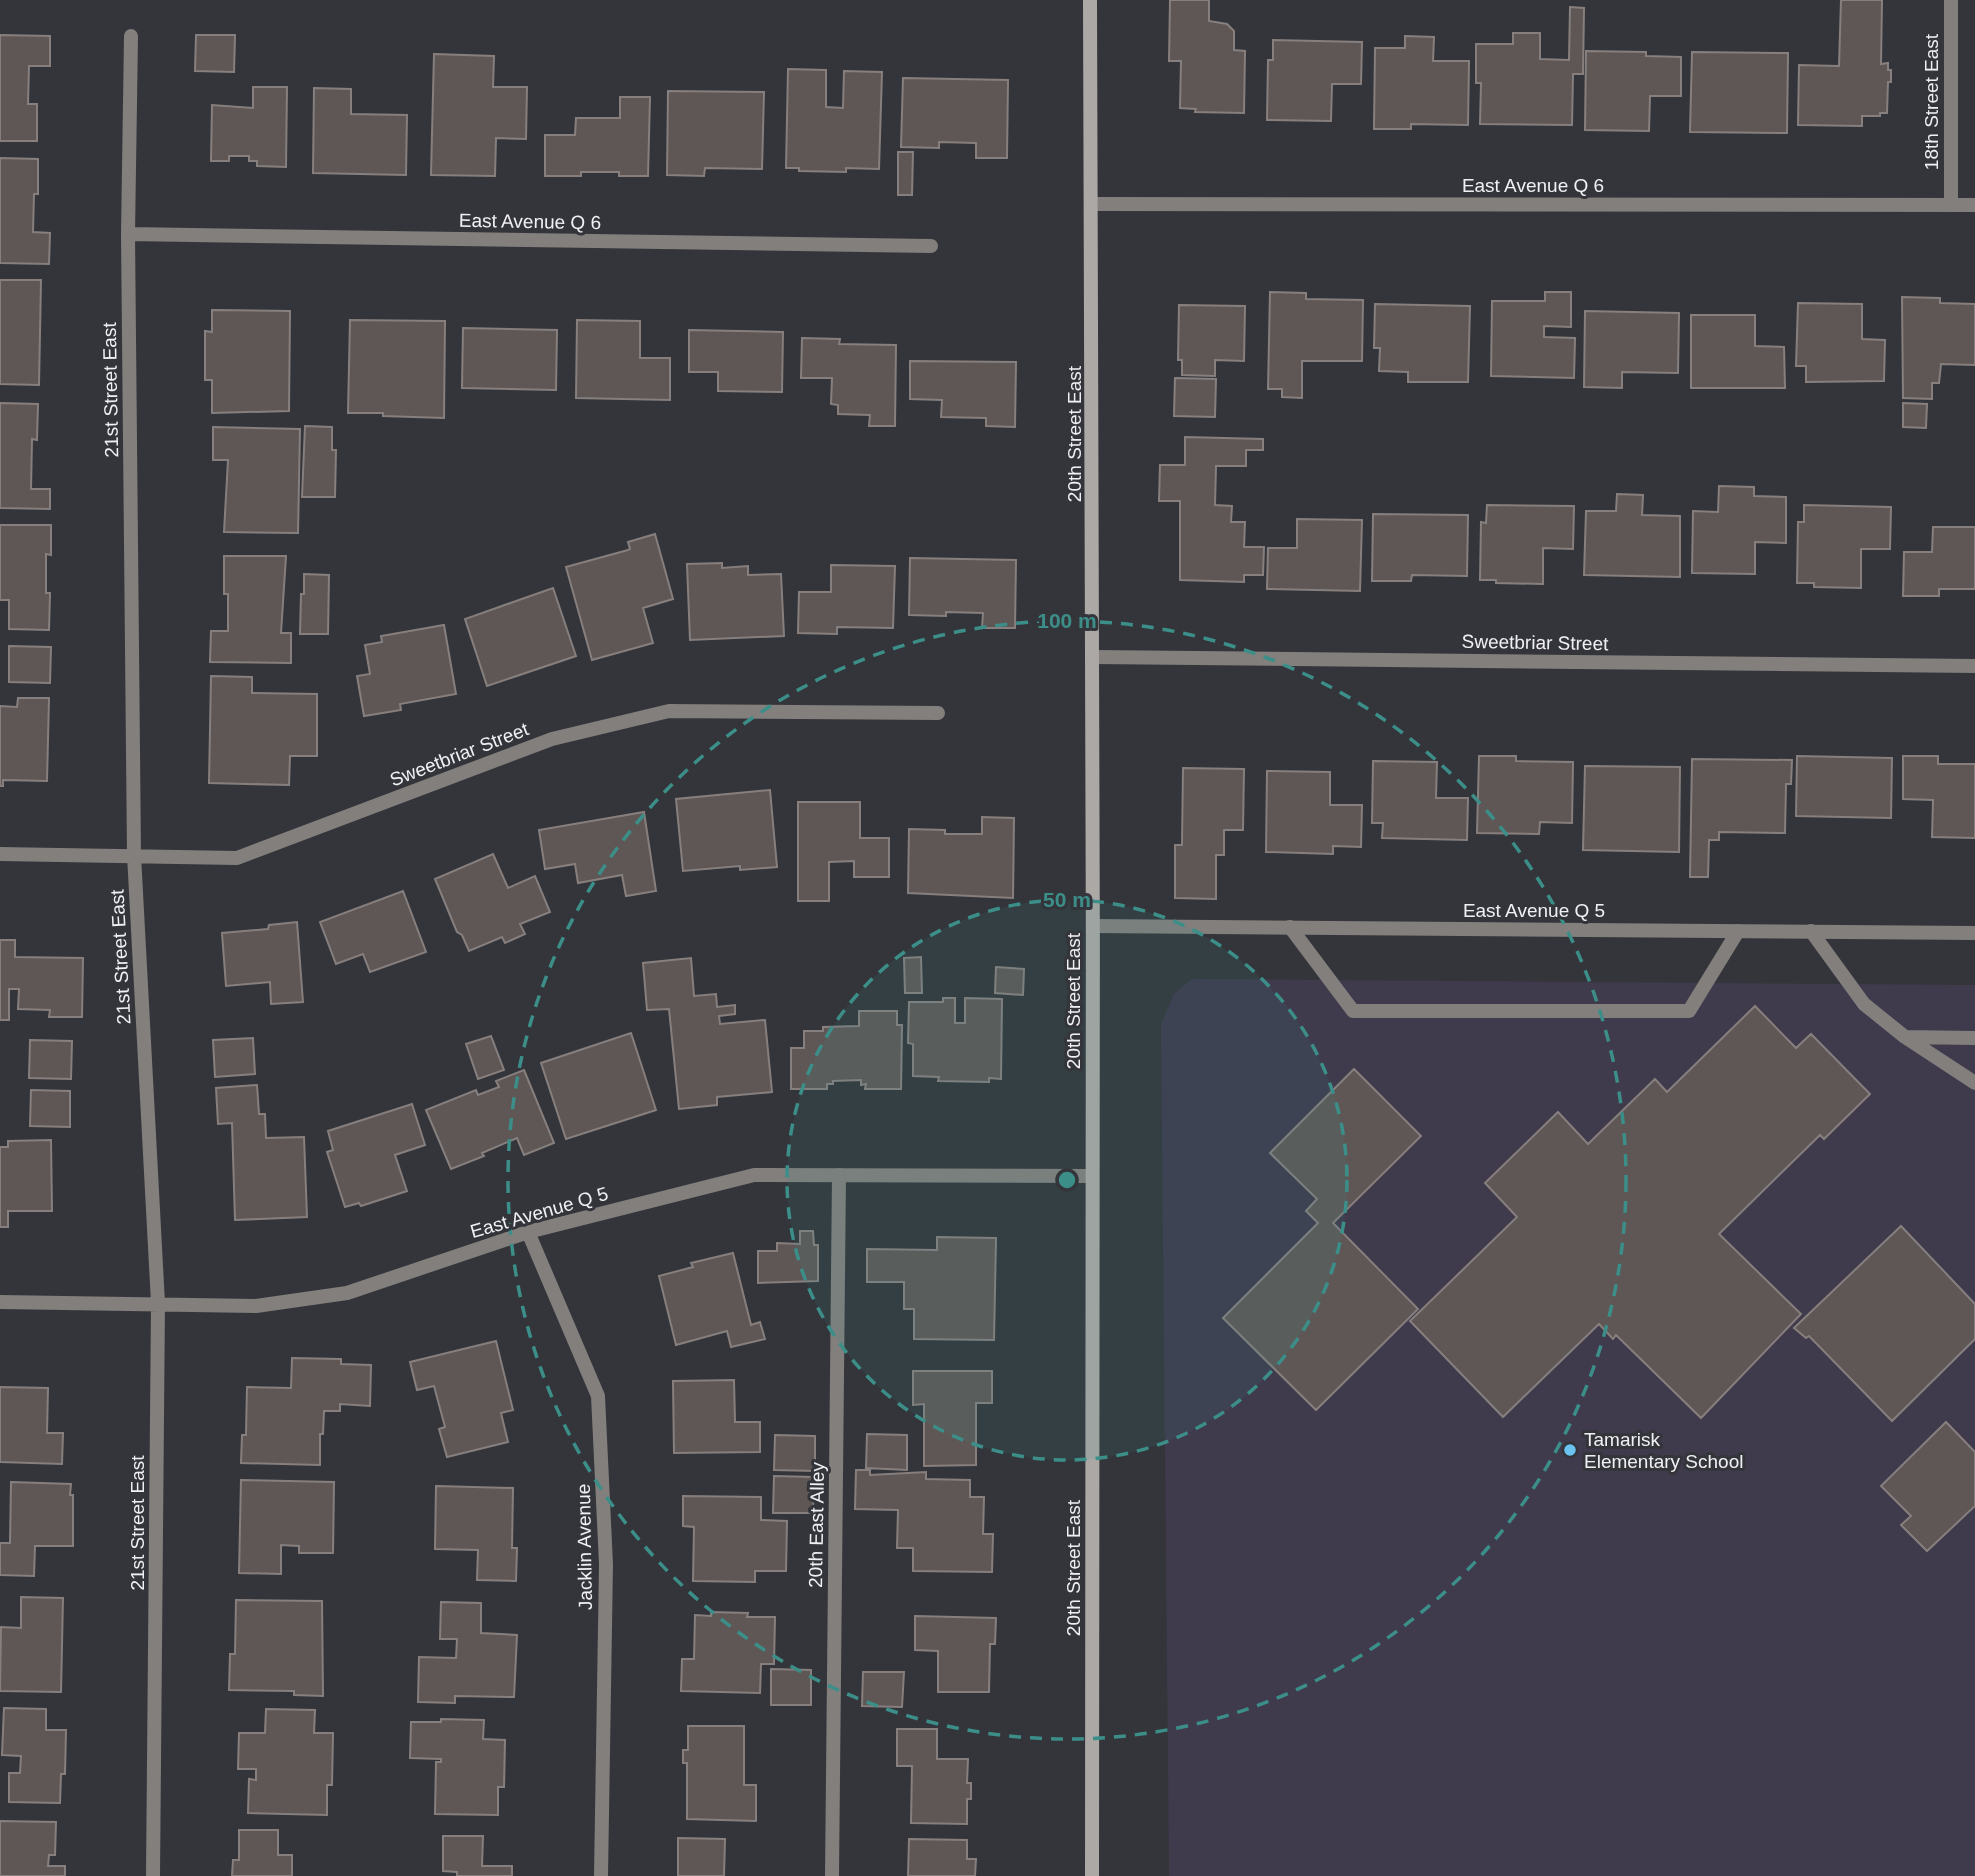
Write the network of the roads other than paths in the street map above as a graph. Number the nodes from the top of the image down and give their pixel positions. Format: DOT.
graph roads {
  1 [pos="1090,0"];
  2 [pos="1951,0"];
  3 [pos="131,36"];
  4 [pos="1092,204"];
  5 [pos="1951,204"];
  6 [pos="1975,205"];
  7 [pos="128,234"];
  8 [pos="931,246"];
  9 [pos="1094,657"];
  10 [pos="1975,666"];
  11 [pos="938,713"];
  12 [pos="0,853"];
  13 [pos="134,855"];
  14 [pos="1093,926"];
  15 [pos="1290,927"];
  16 [pos="1738,931"];
  17 [pos="1811,931"];
  18 [pos="1975,933"];
  19 [pos="1905,1037"];
  20 [pos="1975,1038"];
  21 [pos="1975,1083"];
  22 [pos="839,1175"];
  23 [pos="1091,1176"];
  24 [pos="528,1232"];
  25 [pos="0,1302"];
  26 [pos="158,1303"];
  27 [pos="153,1876"];
  28 [pos="601,1876"];
  29 [pos="832,1876"];
  30 [pos="1093,1876"];
  1 -- 4 [label="street, 20th Street East"];
  2 -- 5 [label="street, 18th Street East"];
  3 -- 7 [label="street, 21st Street East"];
  4 -- 5 [label="street, East Avenue Q 6"];
  4 -- 9 [label="street, 20th Street East"];
  5 -- 6 [label="street, East Avenue Q 6"];
  7 -- 8 [label="street, East Avenue Q 6"];
  7 -- 13 [label="street, 21st Street East"];
  9 -- 10 [label="street, Sweetbriar Street"];
  9 -- 14 [label="street, 20th Street East"];
  11 -- 13 [label="street, Sweetbriar Street"];
  12 -- 13 [label="street, Sweetbriar Street"];
  13 -- 26 [label="street, 21st Street East"];
  14 -- 15 [label="street, East Avenue Q 5"];
  14 -- 23 [label="street, 20th Street East"];
  15 -- 16 [label="street, East Avenue Q 5"];
  15 -- 16 [label="street"];
  16 -- 17 [label="street, East Avenue Q 5"];
  17 -- 18 [label="street, East Avenue Q 5"];
  17 -- 19 [label="street"];
  19 -- 20 [label="street"];
  19 -- 21 [label="street"];
  22 -- 23 [label="street, East Avenue Q 5"];
  22 -- 24 [label="street, East Avenue Q 5"];
  22 -- 29 [label="street, 20th East Alley"];
  23 -- 30 [label="street, 20th Street East"];
  24 -- 26 [label="street, East Avenue Q 5"];
  24 -- 28 [label="street, Jacklin Avenue"];
  25 -- 26 [label="street, East Avenue Q 5"];
  26 -- 27 [label="street, 21st Street East"];
}
